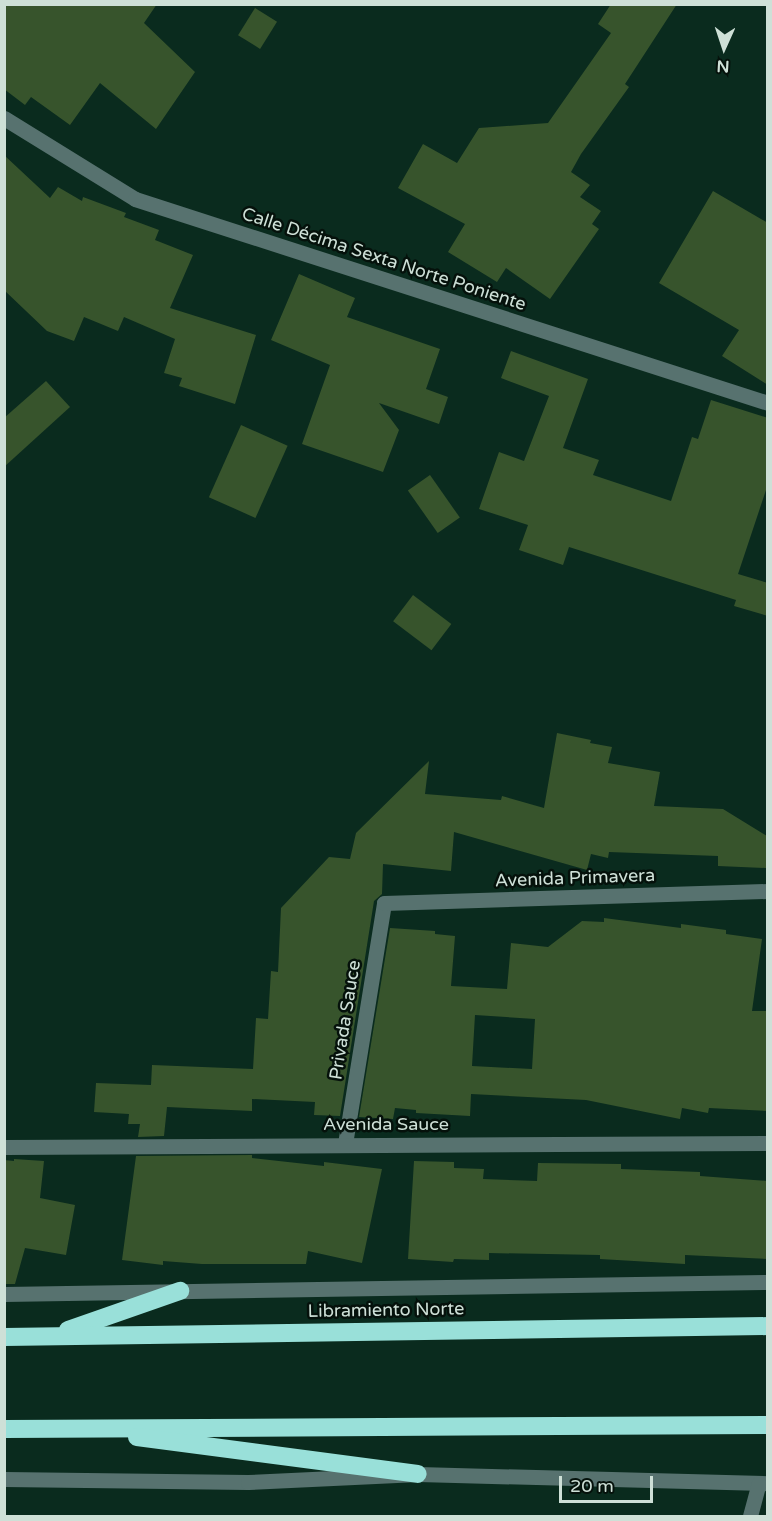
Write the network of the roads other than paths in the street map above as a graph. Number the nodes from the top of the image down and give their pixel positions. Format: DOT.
graph roads {
  1 [pos="4,118"];
  2 [pos="768,403"];
  3 [pos="768,891"];
  4 [pos="384,903"];
  5 [pos="768,1143"];
  6 [pos="345,1144"];
  7 [pos="4,1147"];
  8 [pos="768,1282"];
  9 [pos="180,1291"];
  10 [pos="4,1294"];
  11 [pos="768,1326"];
  12 [pos="52,1336"];
  13 [pos="4,1337"];
  14 [pos="768,1425"];
  15 [pos="67,1428"];
  16 [pos="4,1429"];
  17 [pos="418,1474"];
  18 [pos="4,1479"];
  19 [pos="763,1483"];
  20 [pos="750,1516"];
  1 -- 2 [label="street, Calle Décima Sexta Norte Poniente"];
  3 -- 4 [label="street, Avenida Primavera"];
  4 -- 6 [label="street, Privada Sauce"];
  5 -- 6 [label="street, Avenida Sauce"];
  6 -- 7 [label="street, Avenida Sauce"];
  8 -- 9 [label="street, Libramiento Norte"];
  9 -- 10 [label="street, Libramiento Norte"];
  9 -- 12 [label="highway"];
  11 -- 12 [label="highway, Libramiento Norte"];
  12 -- 13 [label="highway, Libramiento Norte"];
  14 -- 15 [label="highway"];
  15 -- 16 [label="highway"];
  15 -- 17 [label="highway"];
  17 -- 18 [label="street"];
  17 -- 19 [label="street"];
  19 -- 20 [label="street"];
}
